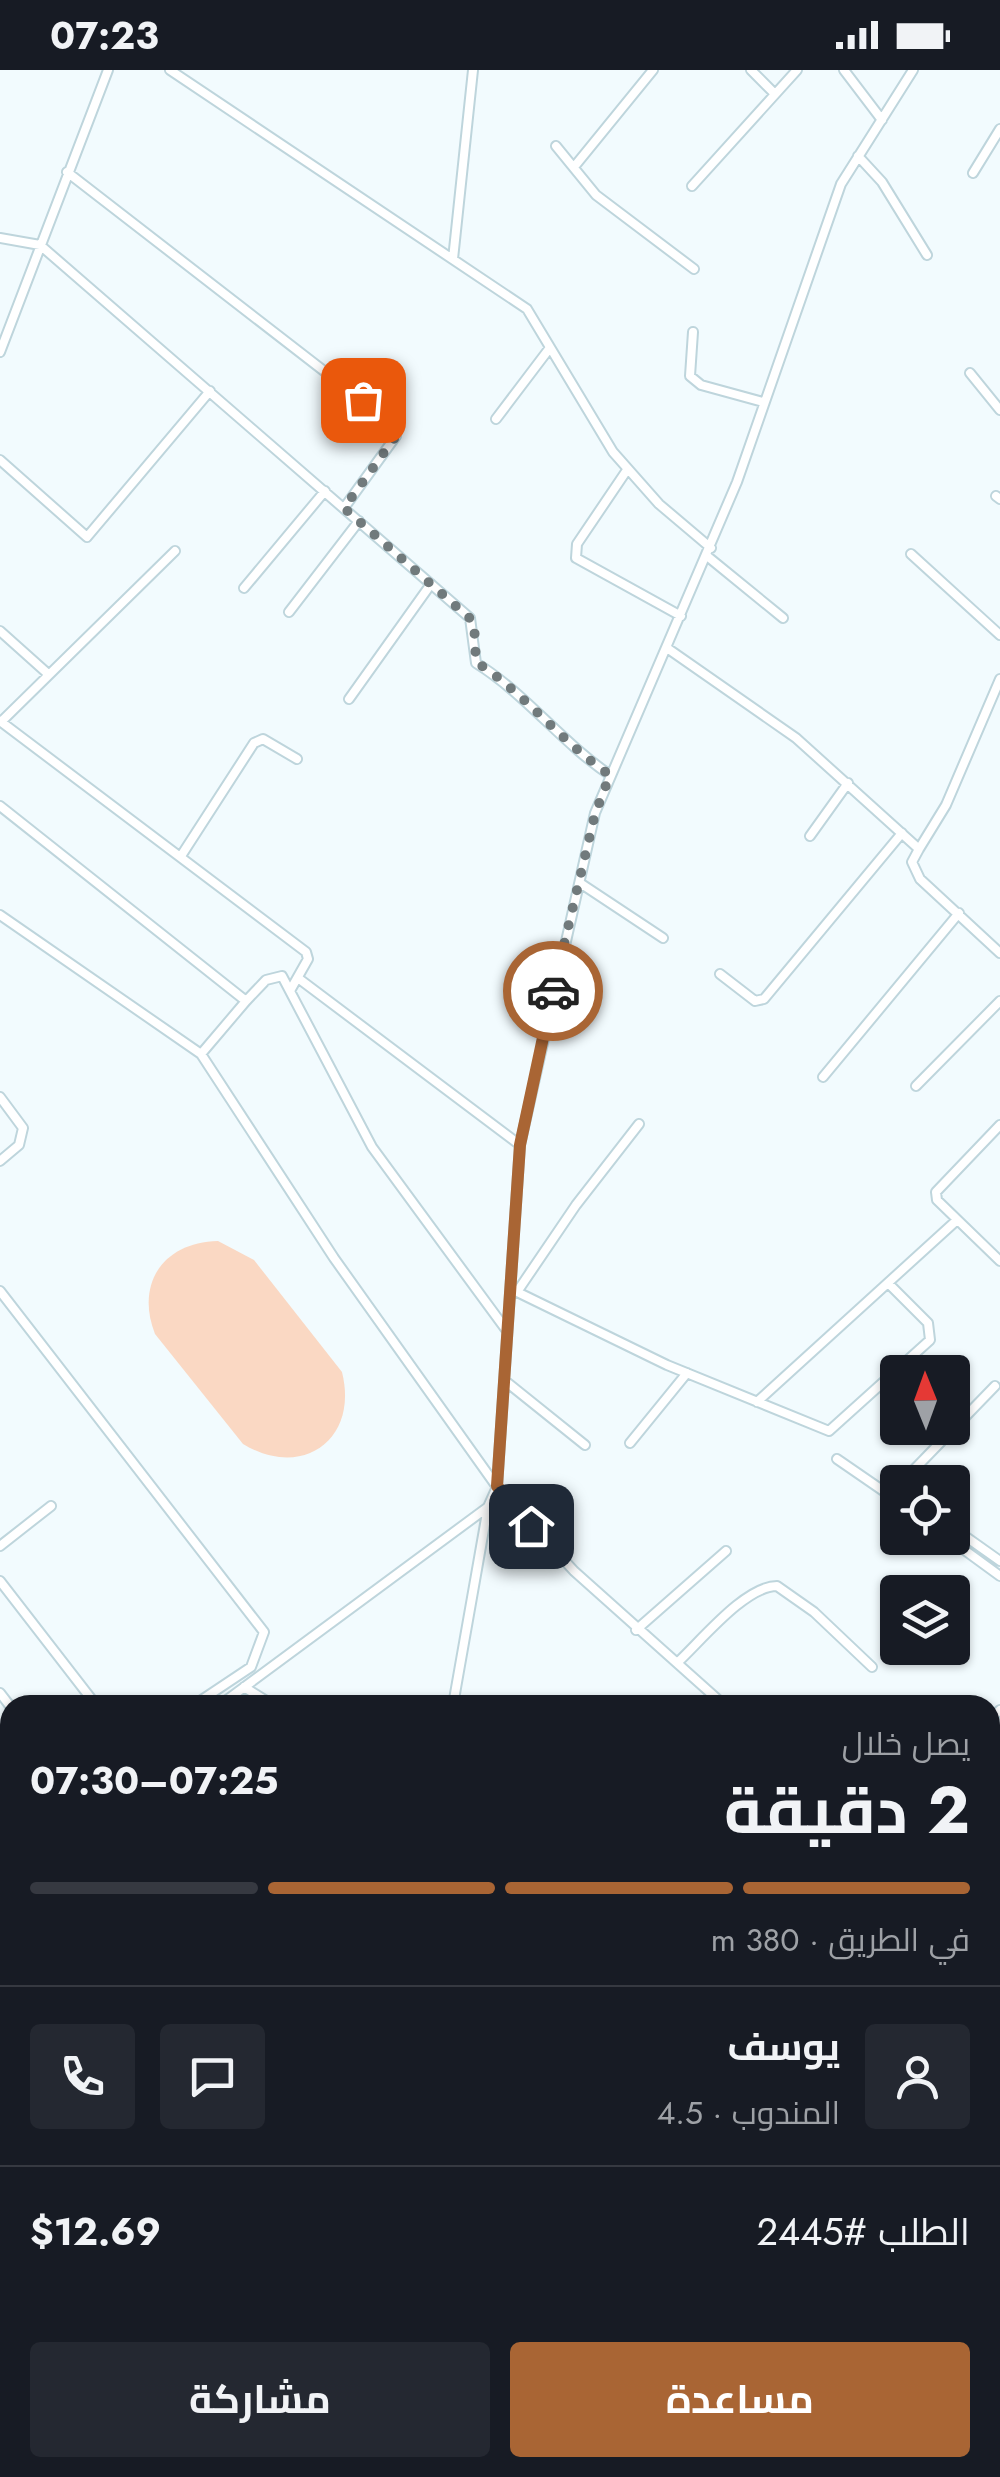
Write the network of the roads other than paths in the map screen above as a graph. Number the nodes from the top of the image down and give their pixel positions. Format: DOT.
graph roads {
  1 [pos="108,70"];
  2 [pos="170,70"];
  3 [pos="473,70"];
  4 [pos="653,70"];
  5 [pos="751,70"];
  6 [pos="796,70"];
  7 [pos="844,70"];
  8 [pos="913,70"];
  9 [pos="774,93"];
  10 [pos="882,120"];
  11 [pos="1000,128"];
  12 [pos="556,146"];
  13 [pos="858,156"];
  14 [pos="574,168"];
  15 [pos="67,172"];
  16 [pos="973,173"];
  17 [pos="692,186"];
  18 [pos="0,238"];
  19 [pos="40,244"];
  20 [pos="927,255"];
  21 [pos="453,259"];
  22 [pos="694,269"];
  23 [pos="692,332"];
  24 [pos="549,349"];
  25 [pos="0,352"];
  26 [pos="970,372"];
  27 [pos="210,392"];
  28 [pos="763,402"];
  29 [pos="1000,410"];
  30 [pos="496,419"];
  31 [pos="0,460"];
  32 [pos="628,470"];
  33 [pos="325,491"];
  34 [pos="344,508"];
  35 [pos="359,520"];
  36 [pos="175,552"];
  37 [pos="709,552"];
  38 [pos="910,554"];
  39 [pos="431,584"];
  40 [pos="244,588"];
  41 [pos="289,612"];
  42 [pos="681,616"];
  43 [pos="783,618"];
  44 [pos="0,631"];
  45 [pos="1000,635"];
  46 [pos="667,648"];
  47 [pos="48,673"];
  48 [pos="1000,679"];
  49 [pos="348,700"];
  50 [pos="1,722"];
  51 [pos="296,760"];
  52 [pos="610,775"];
  53 [pos="848,783"];
  54 [pos="0,806"];
  55 [pos="902,833"];
  56 [pos="810,836"];
  57 [pos="919,849"];
  58 [pos="181,856"];
  59 [pos="580,883"];
  60 [pos="959,913"];
  61 [pos="0,915"];
  62 [pos="662,938"];
  63 [pos="1000,954"];
  64 [pos="720,974"];
  65 [pos="298,978"];
  66 [pos="291,990"];
  67 [pos="1000,1000"];
  68 [pos="246,1001"];
  69 [pos="201,1054"];
  70 [pos="823,1076"];
  71 [pos="916,1086"];
  72 [pos="0,1097"];
  73 [pos="639,1124"];
  74 [pos="1000,1126"];
  75 [pos="520,1145"];
  76 [pos="0,1161"];
  77 [pos="957,1220"];
  78 [pos="1000,1260"];
  79 [pos="888,1283"];
  80 [pos="515,1289"];
  81 [pos="0,1292"];
  82 [pos="507,1331"];
  83 [pos="688,1374"];
  84 [pos="504,1380"];
  85 [pos="996,1386"];
  86 [pos="757,1402"];
  87 [pos="630,1442"];
  88 [pos="585,1446"];
  89 [pos="837,1459"];
  90 [pos="919,1465"];
  91 [pos="497,1486"];
  92 [pos="880,1489"];
  93 [pos="51,1506"];
  94 [pos="488,1506"];
  95 [pos="970,1539"];
  96 [pos="0,1546"];
  97 [pos="726,1551"];
  98 [pos="970,1554"];
  99 [pos="1000,1561"];
  100 [pos="1000,1576"];
  101 [pos="0,1581"];
  102 [pos="636,1630"];
  103 [pos="677,1663"];
  104 [pos="872,1667"];
  105 [pos="244,1687"];
  106 [pos="88,1695"];
  107 [pos="209,1695"];
  108 [pos="233,1695"];
  109 [pos="256,1695"];
  110 [pos="455,1695"];
  111 [pos="713,1695"];
  1 -- 15 [label="street"];
  2 -- 21 [label="street"];
  3 -- 21 [label="street"];
  4 -- 14 [label="street"];
  5 -- 9 [label="street"];
  6 -- 9 [label="street"];
  7 -- 10 [label="street"];
  8 -- 10 [label="street"];
  9 -- 17 [label="street"];
  10 -- 13 [label="street"];
  11 -- 16 [label="street"];
  12 -- 14 [label="street"];
  13 -- 20 [label="street"];
  13 -- 28 [label="street"];
  14 -- 22 [label="street"];
  15 -- 19 [label="street"];
  15 -- 34 [label="street"];
  18 -- 19 [label="street"];
  19 -- 25 [label="street"];
  19 -- 27 [label="street"];
  21 -- 24 [label="street"];
  23 -- 28 [label="street"];
  24 -- 30 [label="street"];
  24 -- 32 [label="street"];
  26 -- 29 [label="street"];
  27 -- 31 [label="street"];
  27 -- 33 [label="street"];
  28 -- 37 [label="street"];
  32 -- 37 [label="street"];
  32 -- 42 [label="street"];
  33 -- 34 [label="street"];
  33 -- 40 [label="street"];
  34 -- 35 [label="street"];
  35 -- 39 [label="street"];
  35 -- 41 [label="street"];
  36 -- 47 [label="street"];
  37 -- 42 [label="street"];
  37 -- 43 [label="street"];
  38 -- 45 [label="street"];
  39 -- 49 [label="street"];
  39 -- 52 [label="street"];
  42 -- 46 [label="street"];
  44 -- 47 [label="street"];
  46 -- 52 [label="street"];
  46 -- 53 [label="street"];
  47 -- 50 [label="street"];
  48 -- 57 [label="street"];
  50 -- 58 [label="street"];
  51 -- 58 [label="street"];
  52 -- 59 [label="street"];
  53 -- 55 [label="street"];
  53 -- 56 [label="street"];
  54 -- 68 [label="street"];
  55 -- 57 [label="street"];
  55 -- 64 [label="street"];
  57 -- 60 [label="street"];
  58 -- 65 [label="street"];
  59 -- 62 [label="street"];
  59 -- 75 [label="street"];
  60 -- 63 [label="street"];
  60 -- 70 [label="street"];
  61 -- 69 [label="street"];
  65 -- 66 [label="street"];
  65 -- 75 [label="street"];
  66 -- 68 [label="street"];
  66 -- 82 [label="street"];
  67 -- 71 [label="street"];
  68 -- 69 [label="street"];
  69 -- 91 [label="street"];
  72 -- 76 [label="street"];
  73 -- 80 [label="street"];
  74 -- 77 [label="street"];
  75 -- 80 [label="street"];
  77 -- 78 [label="street"];
  77 -- 79 [label="street"];
  79 -- 86 [label="street"];
  79 -- 86 [label="street"];
  80 -- 82 [label="street"];
  80 -- 83 [label="street"];
  81 -- 107 [label="street"];
  82 -- 84 [label="street"];
  83 -- 86 [label="street"];
  83 -- 87 [label="street"];
  84 -- 88 [label="street"];
  84 -- 91 [label="street"];
  85 -- 90 [label="street"];
  89 -- 92 [label="street"];
  91 -- 94 [label="street"];
  91 -- 102 [label="street"];
  93 -- 96 [label="street"];
  94 -- 105 [label="street"];
  94 -- 110 [label="street"];
  95 -- 99 [label="street"];
  97 -- 102 [label="street"];
  98 -- 100 [label="street"];
  101 -- 106 [label="street"];
  102 -- 103 [label="street"];
  103 -- 104 [label="street"];
  103 -- 111 [label="street"];
  105 -- 108 [label="street"];
  105 -- 109 [label="street"];
}
